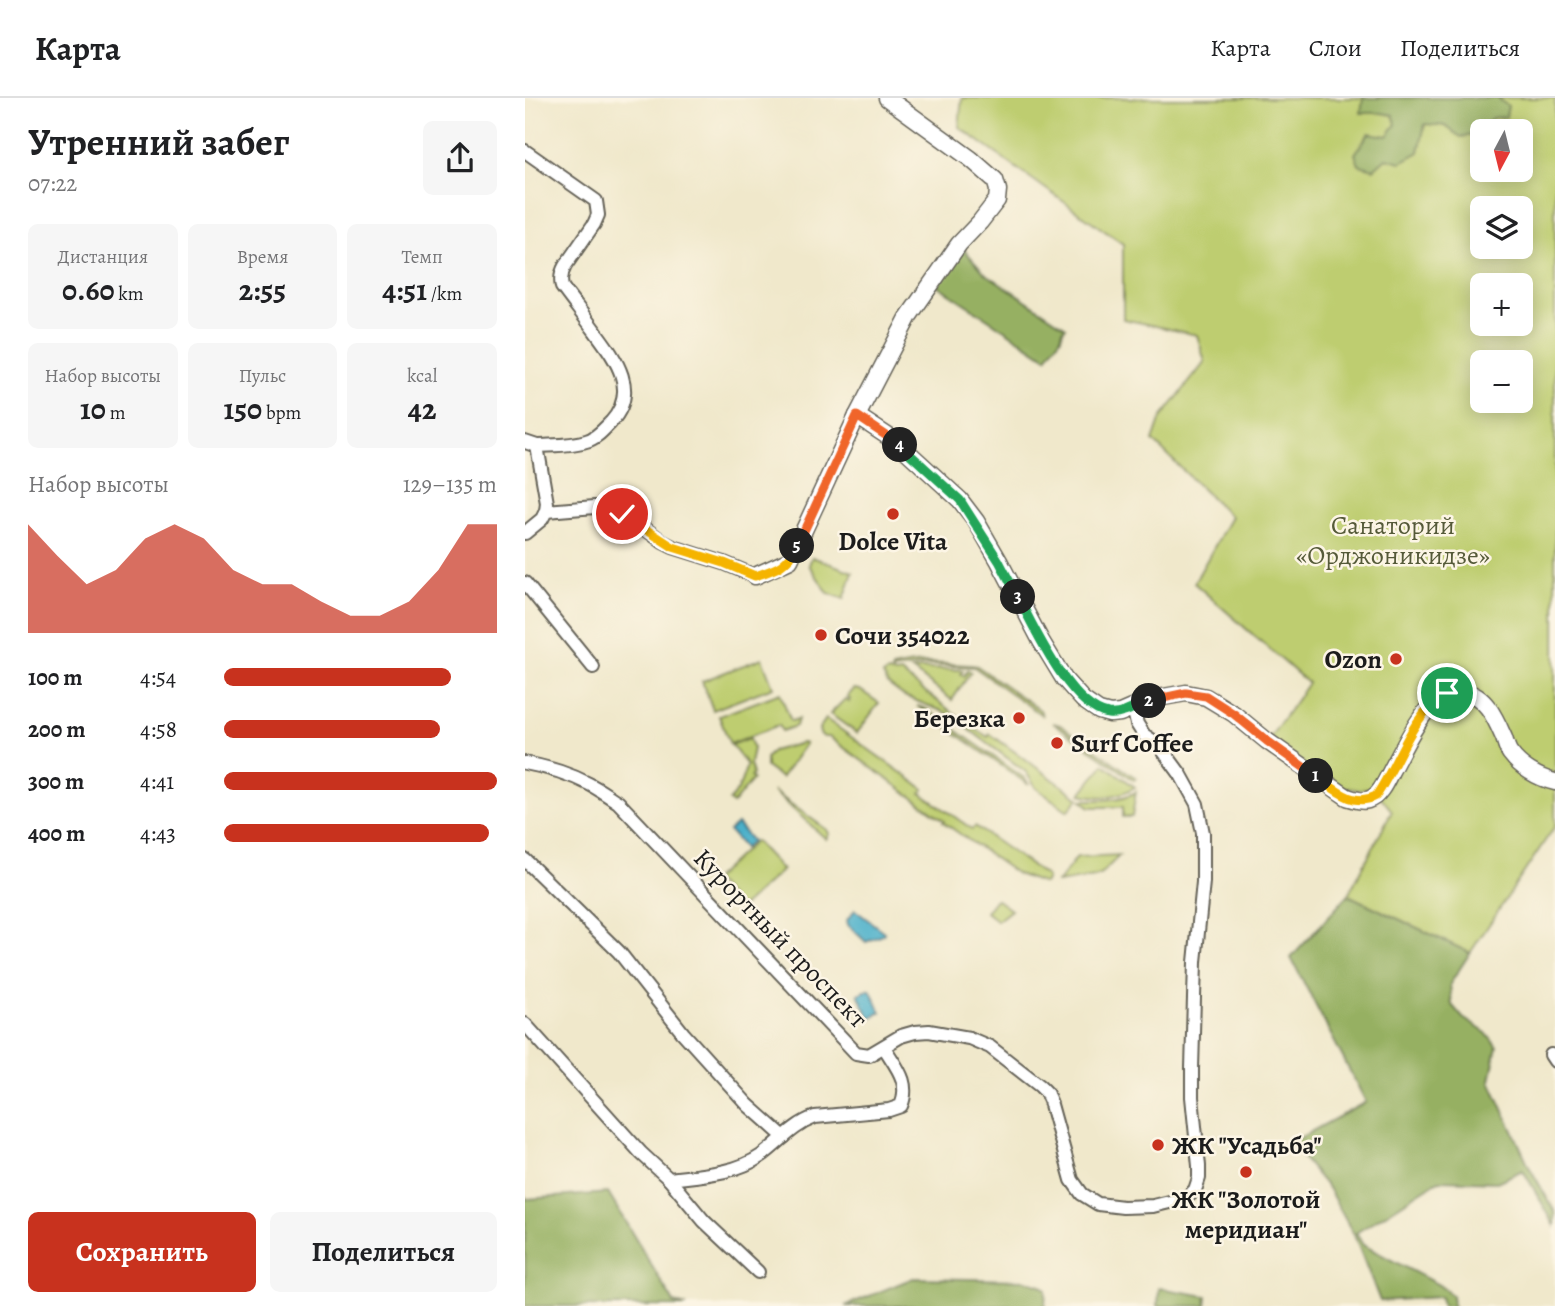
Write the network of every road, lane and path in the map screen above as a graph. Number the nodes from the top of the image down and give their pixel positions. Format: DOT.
graph roads {
  1 [pos="887,98"];
  2 [pos="525,150"];
  3 [pos="857,416"];
  4 [pos="531,444"];
  5 [pos="546,511"];
  6 [pos="525,533"];
  7 [pos="755,576"];
  8 [pos="525,583"];
  9 [pos="593,667"];
  10 [pos="1133,708"];
  11 [pos="525,762"];
  12 [pos="1555,782"];
  13 [pos="525,860"];
  14 [pos="525,1024"];
  15 [pos="884,1047"];
  16 [pos="784,1137"];
  17 [pos="669,1179"];
  18 [pos="758,1272"];
  1 -- 3 [label="street"];
  2 -- 4 [label="street"];
  3 -- 7 [label="street"];
  3 -- 10 [label="street"];
  4 -- 5 [label="street"];
  5 -- 6 [label="street"];
  5 -- 7 [label="street"];
  8 -- 9 [label="street"];
  10 -- 12 [label="street"];
  10 -- 15 [label="street"];
  11 -- 15 [label="street, Курортный проспект"];
  13 -- 16 [label="street"];
  14 -- 17 [label="street"];
  15 -- 16 [label="street, Курортный проспект"];
  16 -- 17 [label="street, Курортный проспект"];
  17 -- 18 [label="street"];
}
